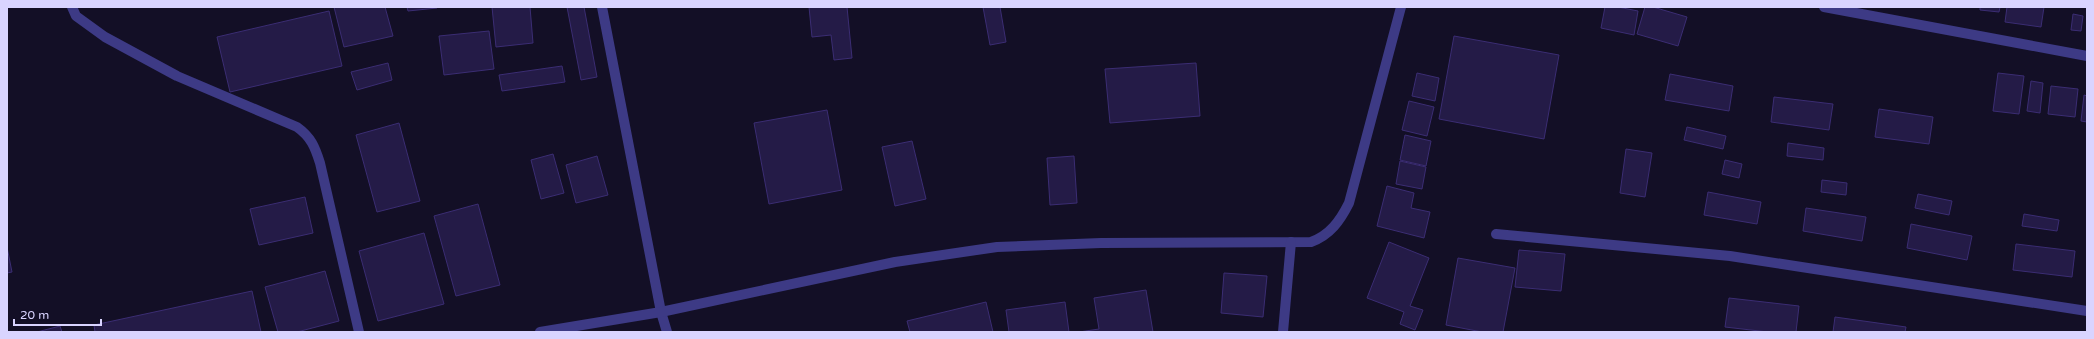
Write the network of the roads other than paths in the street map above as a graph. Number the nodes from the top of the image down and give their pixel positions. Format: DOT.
graph roads {
  1 [pos="72,7"];
  2 [pos="602,7"];
  3 [pos="1400,7"];
  4 [pos="1824,7"];
  5 [pos="2087,56"];
  6 [pos="1496,234"];
  7 [pos="1291,242"];
  8 [pos="661,312"];
  9 [pos="2087,312"];
  10 [pos="359,332"];
  11 [pos="540,332"];
  12 [pos="667,332"];
  13 [pos="1283,332"];
  1 -- 10 [label="street"];
  2 -- 8 [label="street"];
  3 -- 7 [label="street"];
  4 -- 5 [label="street"];
  6 -- 9 [label="street"];
  7 -- 8 [label="street"];
  7 -- 13 [label="street"];
  8 -- 11 [label="street"];
  8 -- 12 [label="street"];
}
